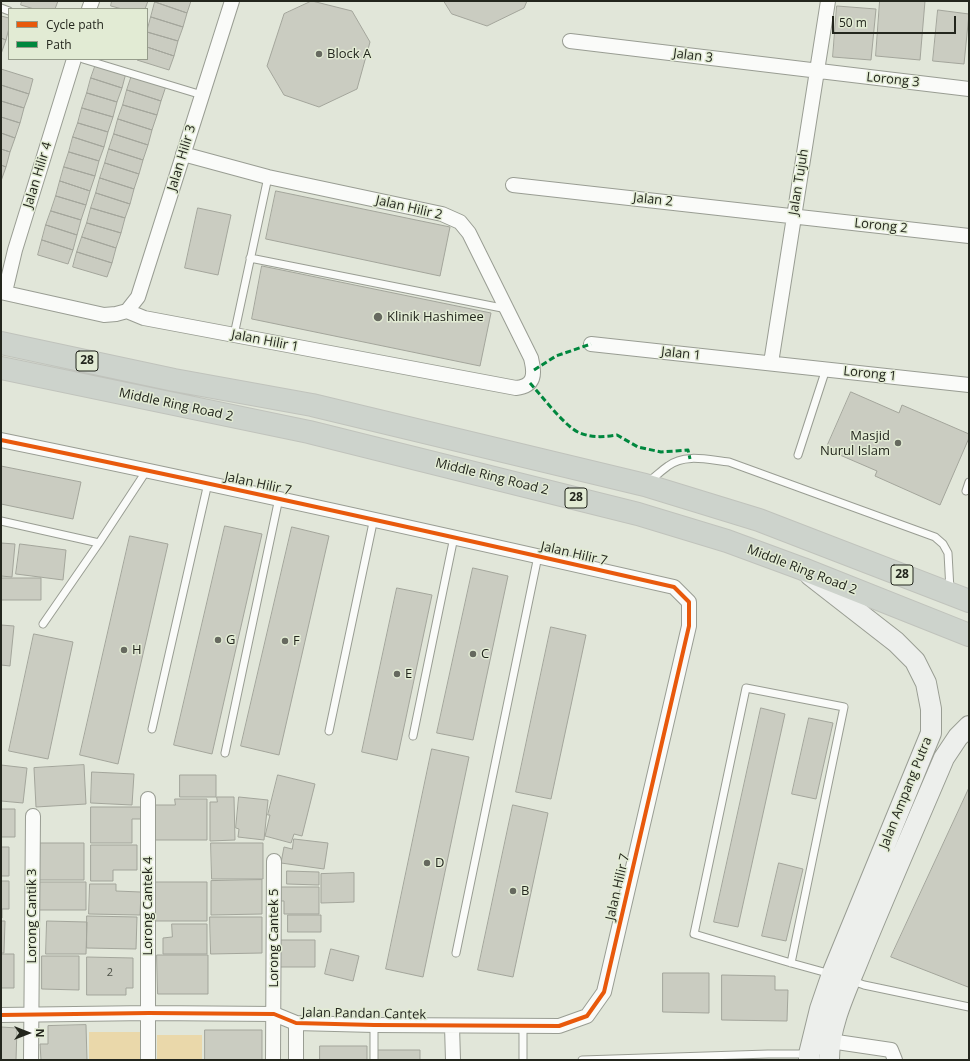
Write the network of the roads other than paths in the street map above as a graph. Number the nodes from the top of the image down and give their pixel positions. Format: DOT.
graph roads {
  1 [pos="232,1"];
  2 [pos="828,1"];
  3 [pos="570,42"];
  4 [pos="74,60"];
  5 [pos="86,60"];
  6 [pos="817,71"];
  7 [pos="969,89"];
  8 [pos="202,95"];
  9 [pos="183,154"];
  10 [pos="268,177"];
  11 [pos="513,185"];
  12 [pos="793,216"];
  13 [pos="969,236"];
  14 [pos="250,258"];
  15 [pos="3,292"];
  16 [pos="508,309"];
  17 [pos="127,311"];
  18 [pos="234,335"];
  19 [pos="1,343"];
  20 [pos="591,344"];
  21 [pos="771,363"];
  22 [pos="1,368"];
  23 [pos="826,369"];
  24 [pos="530,383"];
  25 [pos="969,385"];
  26 [pos="1,440"];
  27 [pos="798,455"];
  28 [pos="147,470"];
  29 [pos="969,482"];
  30 [pos="208,483"];
  31 [pos="645,485"];
  32 [pos="966,490"];
  33 [pos="279,498"];
  34 [pos="374,518"];
  35 [pos="1,521"];
  36 [pos="454,537"];
  37 [pos="99,543"];
  38 [pos="538,556"];
  39 [pos="803,569"];
  40 [pos="960,597"];
  41 [pos="43,624"];
  42 [pos="969,635"];
  43 [pos="969,726"];
  44 [pos="152,729"];
  45 [pos="329,731"];
  46 [pos="413,736"];
  47 [pos="226,753"];
  48 [pos="148,799"];
  49 [pos="33,816"];
  50 [pos="274,861"];
  51 [pos="456,953"];
  52 [pos="791,963"];
  53 [pos="841,977"];
  54 [pos="969,1007"];
  55 [pos="149,1013"];
  56 [pos="274,1014"];
  57 [pos="1,1015"];
  58 [pos="32,1015"];
  59 [pos="296,1023"];
  60 [pos="374,1025"];
  61 [pos="452,1026"];
  62 [pos="523,1026"];
  63 [pos="559,1026"];
  64 [pos="830,1051"];
  65 [pos="768,1057"];
  66 [pos="809,1057"];
  67 [pos="638,1059"];
  68 [pos="32,1060"];
  69 [pos="148,1060"];
  70 [pos="273,1060"];
  71 [pos="296,1060"];
  72 [pos="374,1060"];
  73 [pos="453,1060"];
  74 [pos="523,1060"];
  75 [pos="582,1060"];
  76 [pos="895,1060"];
  1 -- 8 [label="street, Jalan Hilir 3"];
  2 -- 6 [label="street, Jalan Tujuh"];
  3 -- 6 [label="street, Jalan 3"];
  4 -- 15 [label="street, Jalan Hilir 4"];
  5 -- 8 [label="lane"];
  6 -- 7 [label="street, Lorong 3"];
  6 -- 12 [label="street, Jalan Tujuh"];
  8 -- 9 [label="street, Jalan Hilir 3"];
  9 -- 10 [label="street, Jalan Hilir 2"];
  9 -- 17 [label="street, Jalan Hilir 3"];
  10 -- 14 [label="lane"];
  10 -- 16 [label="street, Jalan Hilir 2"];
  11 -- 12 [label="street, Jalan 2"];
  12 -- 13 [label="street, Lorong 2"];
  12 -- 21 [label="street, Jalan Tujuh"];
  14 -- 16 [label="lane"];
  14 -- 18 [label="lane"];
  15 -- 17 [label="street"];
  16 -- 24 [label="street, Jalan Hilir 2"];
  17 -- 18 [label="street, Jalan Hilir 1"];
  18 -- 24 [label="street, Jalan Hilir 1"];
  19 -- 31 [label="highway, Middle Ring Road 2 / 28"];
  20 -- 21 [label="street, Jalan 1"];
  21 -- 23 [label="street, Lorong 1"];
  22 -- 39 [label="highway, Middle Ring Road 2 / 28"];
  23 -- 25 [label="street, Lorong 1"];
  23 -- 27 [label="lane"];
  26 -- 28 [label="street, Jalan Hilir 7"];
  28 -- 30 [label="street, Jalan Hilir 7"];
  28 -- 37 [label="lane"];
  29 -- 32 [label="lane"];
  30 -- 33 [label="street, Jalan Hilir 7"];
  30 -- 44 [label="lane"];
  31 -- 40 [label="highway, Middle Ring Road 2 / 28"];
  31 -- 40 [label="lane"];
  33 -- 34 [label="street, Jalan Hilir 7"];
  33 -- 47 [label="lane"];
  34 -- 36 [label="street, Jalan Hilir 7"];
  34 -- 45 [label="lane"];
  35 -- 37 [label="lane"];
  36 -- 38 [label="street, Jalan Hilir 7"];
  36 -- 46 [label="lane"];
  37 -- 41 [label="lane"];
  38 -- 51 [label="lane"];
  38 -- 63 [label="street, Jalan Hilir 7"];
  39 -- 42 [label="highway, Middle Ring Road 2 / 28"];
  39 -- 53 [label="street, Jalan Ampang Putra"];
  43 -- 53 [label="street, Jalan Ampang Putra"];
  48 -- 55 [label="street, Lorong Cantek 4"];
  49 -- 58 [label="street, Lorong Cantik 3"];
  50 -- 56 [label="street, Lorong Cantek 5"];
  52 -- 52 [label="lane"];
  52 -- 53 [label="lane"];
  53 -- 54 [label="lane"];
  53 -- 64 [label="street, Jalan Ampang Putra"];
  53 -- 66 [label="street, Jalan Ampang Putra"];
  55 -- 56 [label="street, Jalan Pandan Cantek"];
  55 -- 58 [label="street, Jalan Pandan Cantek"];
  55 -- 69 [label="street, Lorong Cantek 4"];
  56 -- 59 [label="street, Jalan Pandan Cantek"];
  56 -- 70 [label="street, Lorong Cantek 5"];
  57 -- 58 [label="street, Jalan Pandan Cantek"];
  58 -- 68 [label="street, Lorong Cantik 3"];
  59 -- 60 [label="street, Jalan Pandan Cantek"];
  59 -- 71 [label="street"];
  60 -- 61 [label="street, Jalan Pandan Cantek"];
  60 -- 72 [label="lane"];
  61 -- 62 [label="street, Jalan Pandan Cantek"];
  61 -- 73 [label="street"];
  62 -- 63 [label="street, Jalan Pandan Cantek"];
  62 -- 74 [label="lane"];
  64 -- 76 [label="street"];
  65 -- 66 [label="lane"];
  65 -- 67 [label="lane"];
  67 -- 75 [label="lane"];
}
